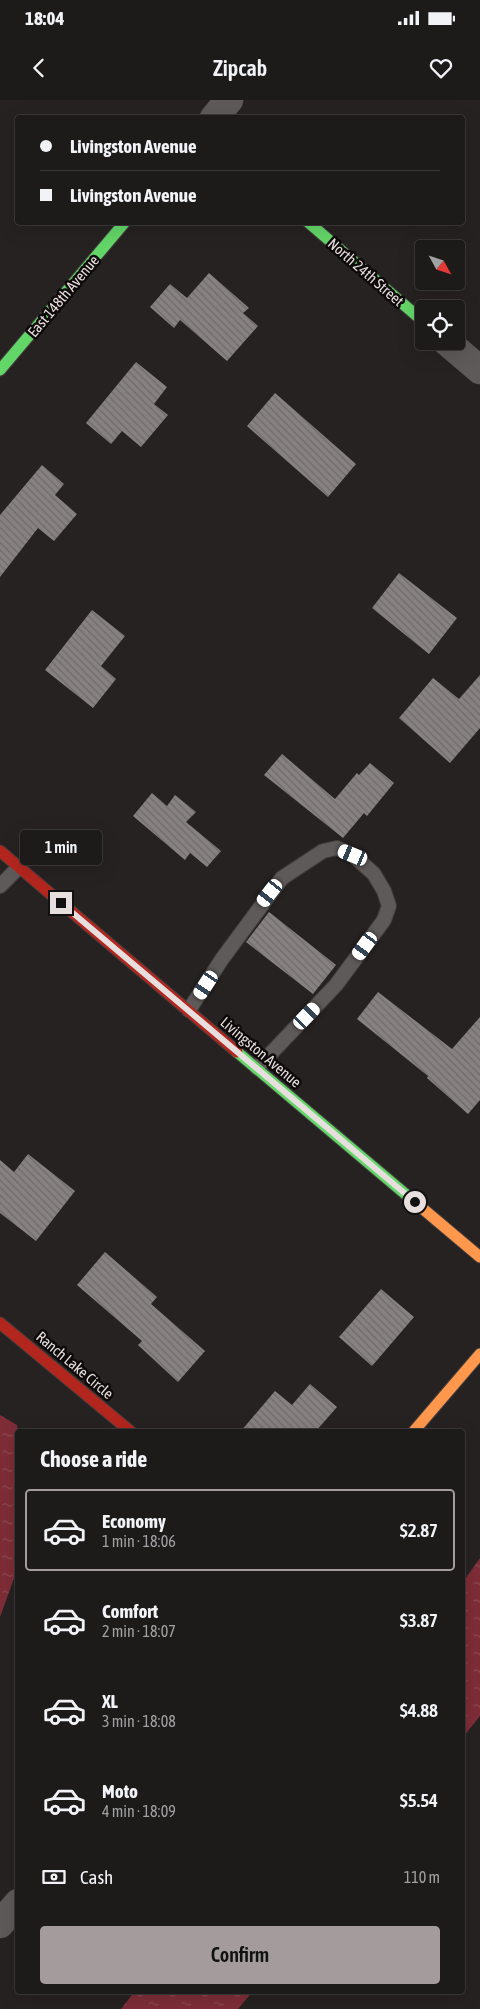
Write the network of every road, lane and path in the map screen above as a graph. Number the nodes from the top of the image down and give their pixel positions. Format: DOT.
graph roads {
  1 [pos="229,100"];
  2 [pos="216,115"];
  3 [pos="122,225"];
  4 [pos="311,225"];
  5 [pos="415,314"];
  6 [pos="457,350"];
  7 [pos="0,370"];
  8 [pos="480,370"];
  9 [pos="0,851"];
  10 [pos="19,867"];
  11 [pos="0,886"];
  12 [pos="188,1010"];
  13 [pos="256,1068"];
  14 [pos="480,1257"];
  15 [pos="0,1322"];
  16 [pos="480,1354"];
  17 [pos="128,1429"];
  18 [pos="416,1429"];
  19 [pos="15,1906"];
  20 [pos="0,1924"];
  1 -- 2 [label="street"];
  3 -- 7 [label="street, East 148th Avenue"];
  4 -- 5 [label="street, North 24th Street"];
  6 -- 8 [label="street"];
  9 -- 10 [label="street, Livingston Avenue"];
  10 -- 11 [label="lane"];
  10 -- 12 [label="street, Livingston Avenue"];
  12 -- 13 [label="street, Livingston Avenue"];
  12 -- 13 [label="lane"];
  13 -- 14 [label="street, Livingston Avenue"];
  15 -- 17 [label="street, Ranch Lake Circle"];
  16 -- 18 [label="street"];
  19 -- 20 [label="street"];
}
